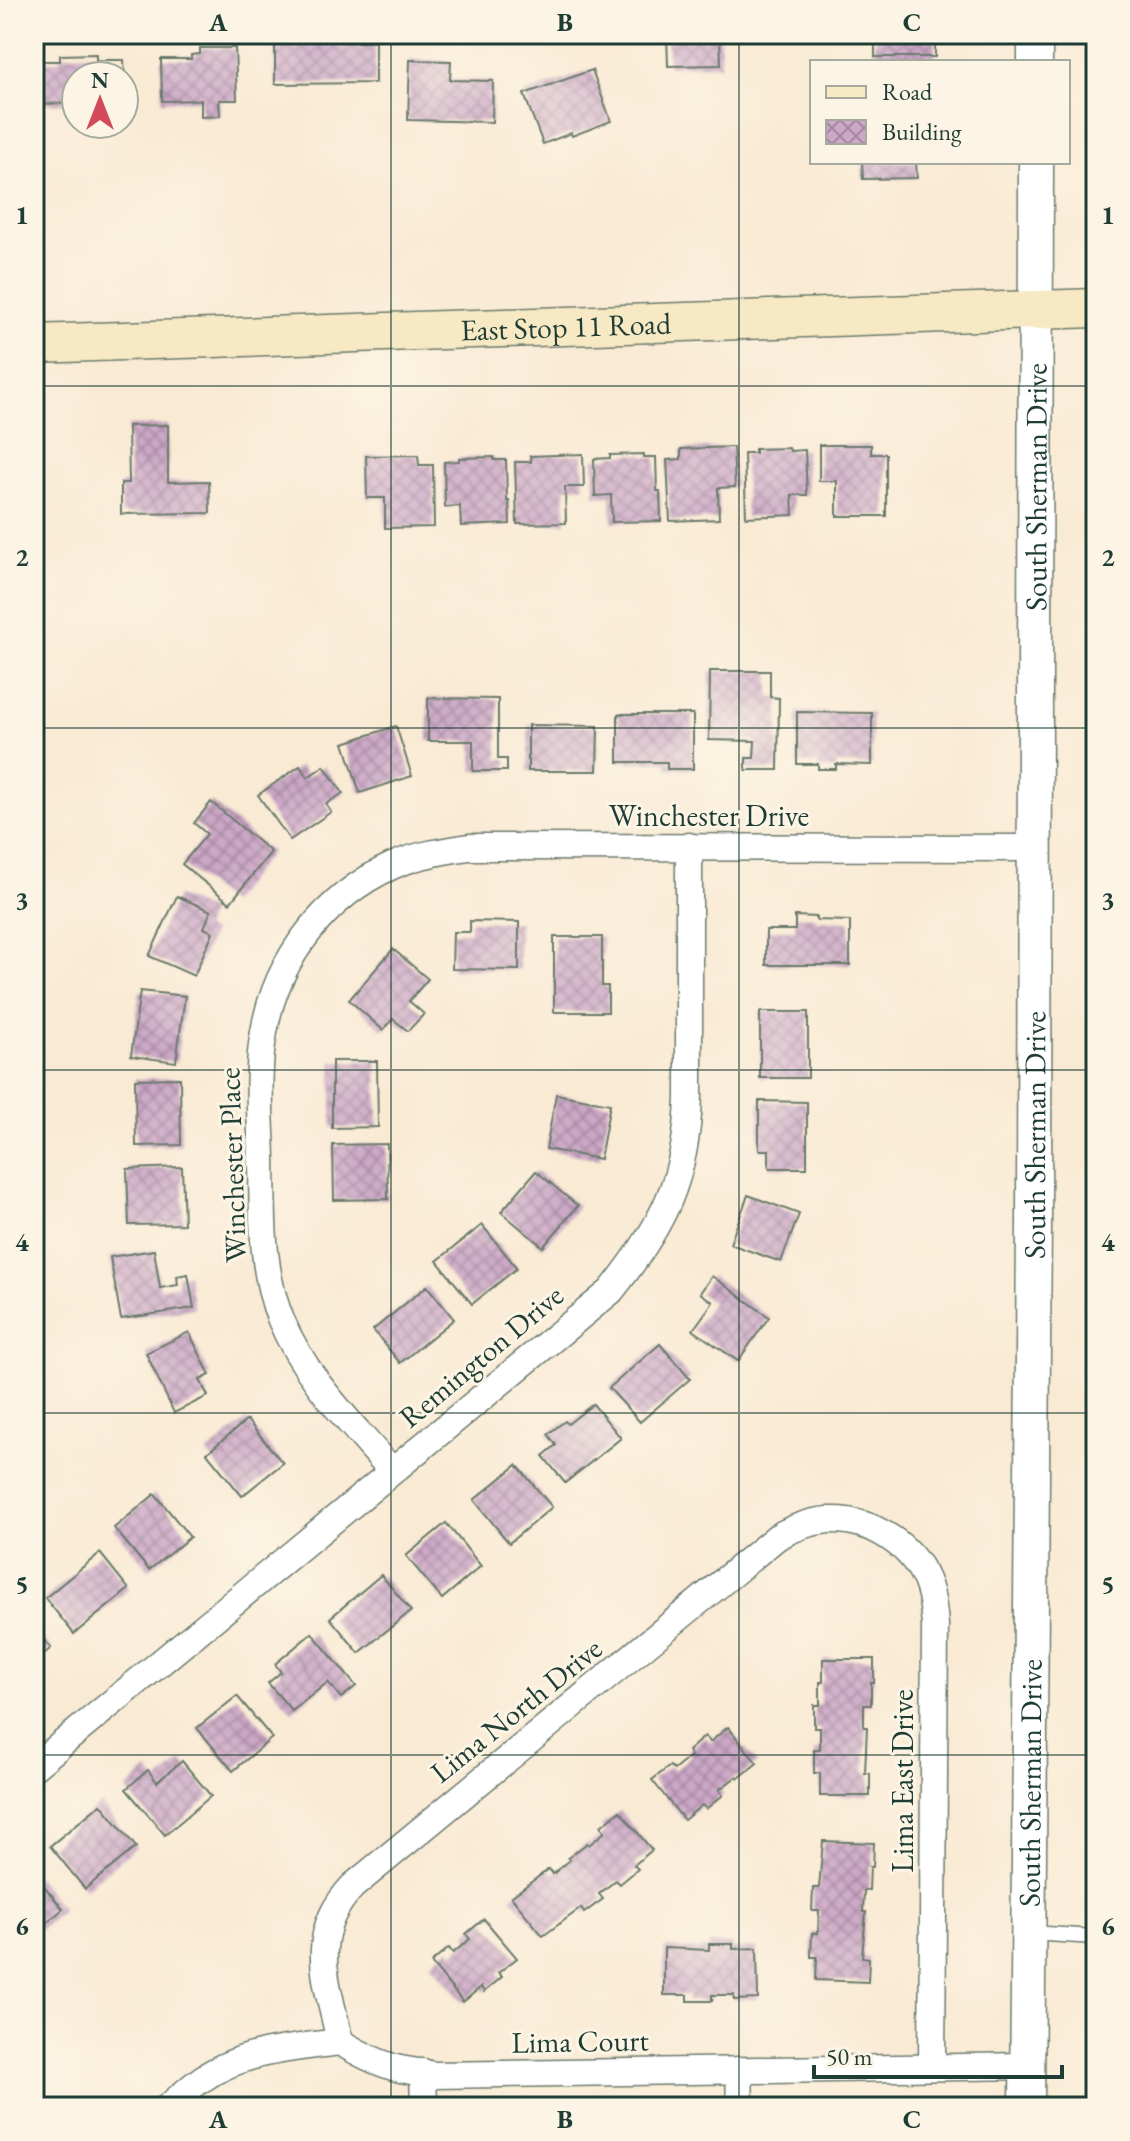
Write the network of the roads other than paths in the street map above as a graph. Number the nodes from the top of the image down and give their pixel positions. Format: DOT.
graph roads {
  1 [pos="1035,34"];
  2 [pos="1035,60"];
  3 [pos="1036,164"];
  4 [pos="1096,308"];
  5 [pos="1037,311"];
  6 [pos="34,344"];
  7 [pos="689,846"];
  8 [pos="1034,848"];
  9 [pos="388,868"];
  10 [pos="392,1471"];
  11 [pos="866,1526"];
  12 [pos="34,1767"];
  13 [pos="1028,1933"];
  14 [pos="1096,1937"];
  15 [pos="340,2042"];
  16 [pos="1027,2066"];
  17 [pos="932,2067"];
  18 [pos="739,2070"];
  19 [pos="423,2072"];
  20 [pos="168,2107"];
  21 [pos="424,2107"];
  22 [pos="740,2107"];
  23 [pos="1027,2107"];
  1 -- 2 [label="street"];
  3 -- 5 [label="street, South Sherman Drive"];
  4 -- 5 [label="main road, East Stop 11 Road"];
  5 -- 6 [label="main road, East Stop 11 Road"];
  5 -- 8 [label="street, South Sherman Drive"];
  7 -- 8 [label="street, Winchester Drive"];
  7 -- 9 [label="street, Winchester Drive"];
  7 -- 10 [label="street, Remington Drive"];
  8 -- 13 [label="street, South Sherman Drive"];
  9 -- 10 [label="street, Winchester Place"];
  10 -- 12 [label="street, Remington Drive"];
  11 -- 15 [label="street, Lima North Drive"];
  11 -- 17 [label="street, Lima East Drive"];
  13 -- 14 [label="lane"];
  13 -- 16 [label="street, South Sherman Drive"];
  15 -- 19 [label="street, Lima Court"];
  15 -- 20 [label="street"];
  16 -- 17 [label="street, Lima Court"];
  16 -- 23 [label="street, South Sherman Drive"];
  17 -- 18 [label="street, Lima Court"];
  18 -- 19 [label="street, Lima Court"];
  18 -- 22 [label="street"];
  19 -- 21 [label="street"];
}
